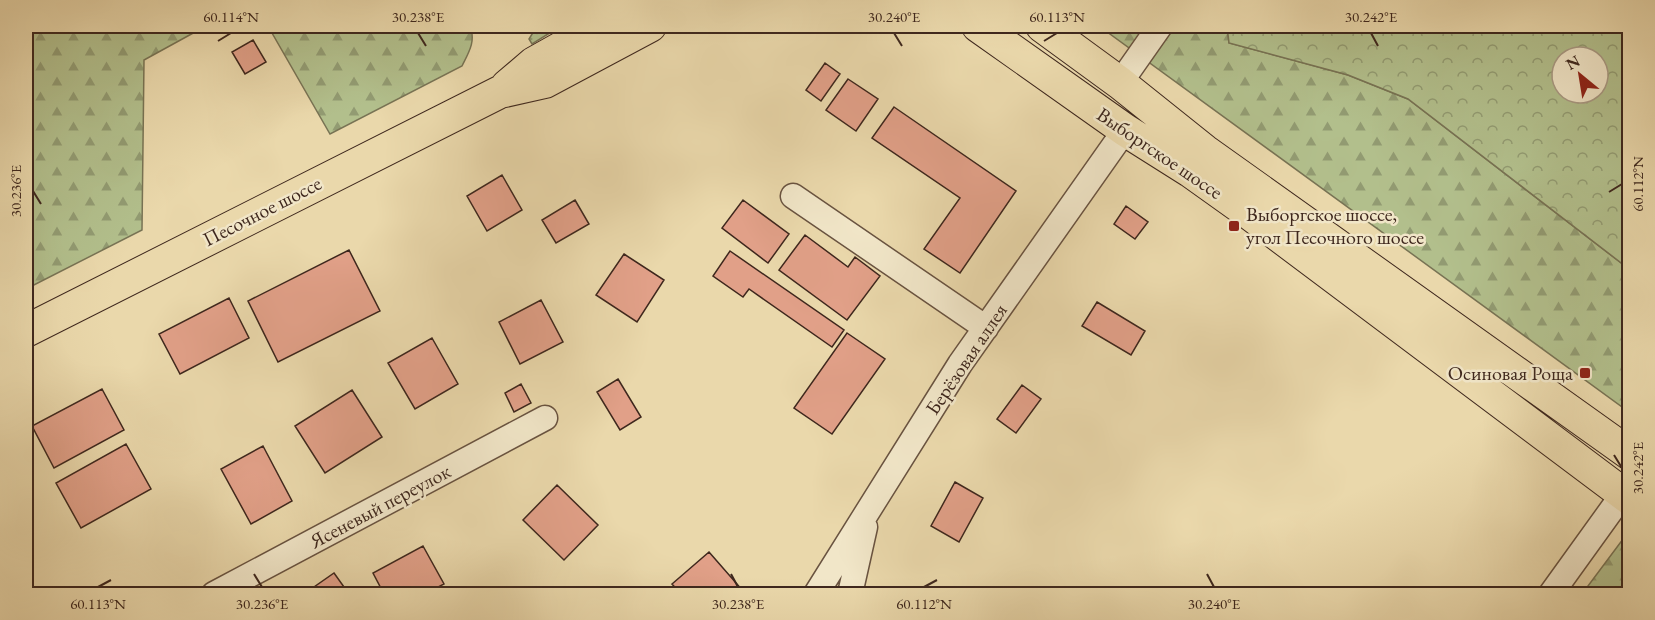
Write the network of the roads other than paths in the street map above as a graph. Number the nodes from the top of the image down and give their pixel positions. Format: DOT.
graph roads {
  1 [pos="600,26"];
  2 [pos="650,26"];
  3 [pos="978,26"];
  4 [pos="1042,26"];
  5 [pos="1160,26"];
  6 [pos="1119,83"];
  7 [pos="500,92"];
  8 [pos="1125,130"];
  9 [pos="793,196"];
  10 [pos="986,328"];
  11 [pos="26,331"];
  12 [pos="545,418"];
  13 [pos="1629,454"];
  14 [pos="1626,496"];
  15 [pos="869,508"];
  16 [pos="214,594"];
  17 [pos="816,594"];
  18 [pos="850,594"];
  19 [pos="1551,594"];
  1 -- 7 [label="main road, Песочное шоссе"];
  2 -- 7 [label="main road, Песочное шоссе"];
  3 -- 8 [label="main road, Выборгское шоссе"];
  4 -- 6 [label="main road, Выборгское шоссе"];
  5 -- 6 [label="street"];
  6 -- 13 [label="main road, Выборгское шоссе"];
  7 -- 11 [label="main road, Песочное шоссе"];
  8 -- 10 [label="street, Берёзовая аллея"];
  8 -- 14 [label="main road, Выборгское шоссе"];
  9 -- 10 [label="street"];
  10 -- 15 [label="street, Берёзовая аллея"];
  12 -- 16 [label="street, Ясеневый переулок"];
  14 -- 19 [label="street"];
  15 -- 17 [label="street, Берёзовая аллея"];
  15 -- 18 [label="street"];
}
